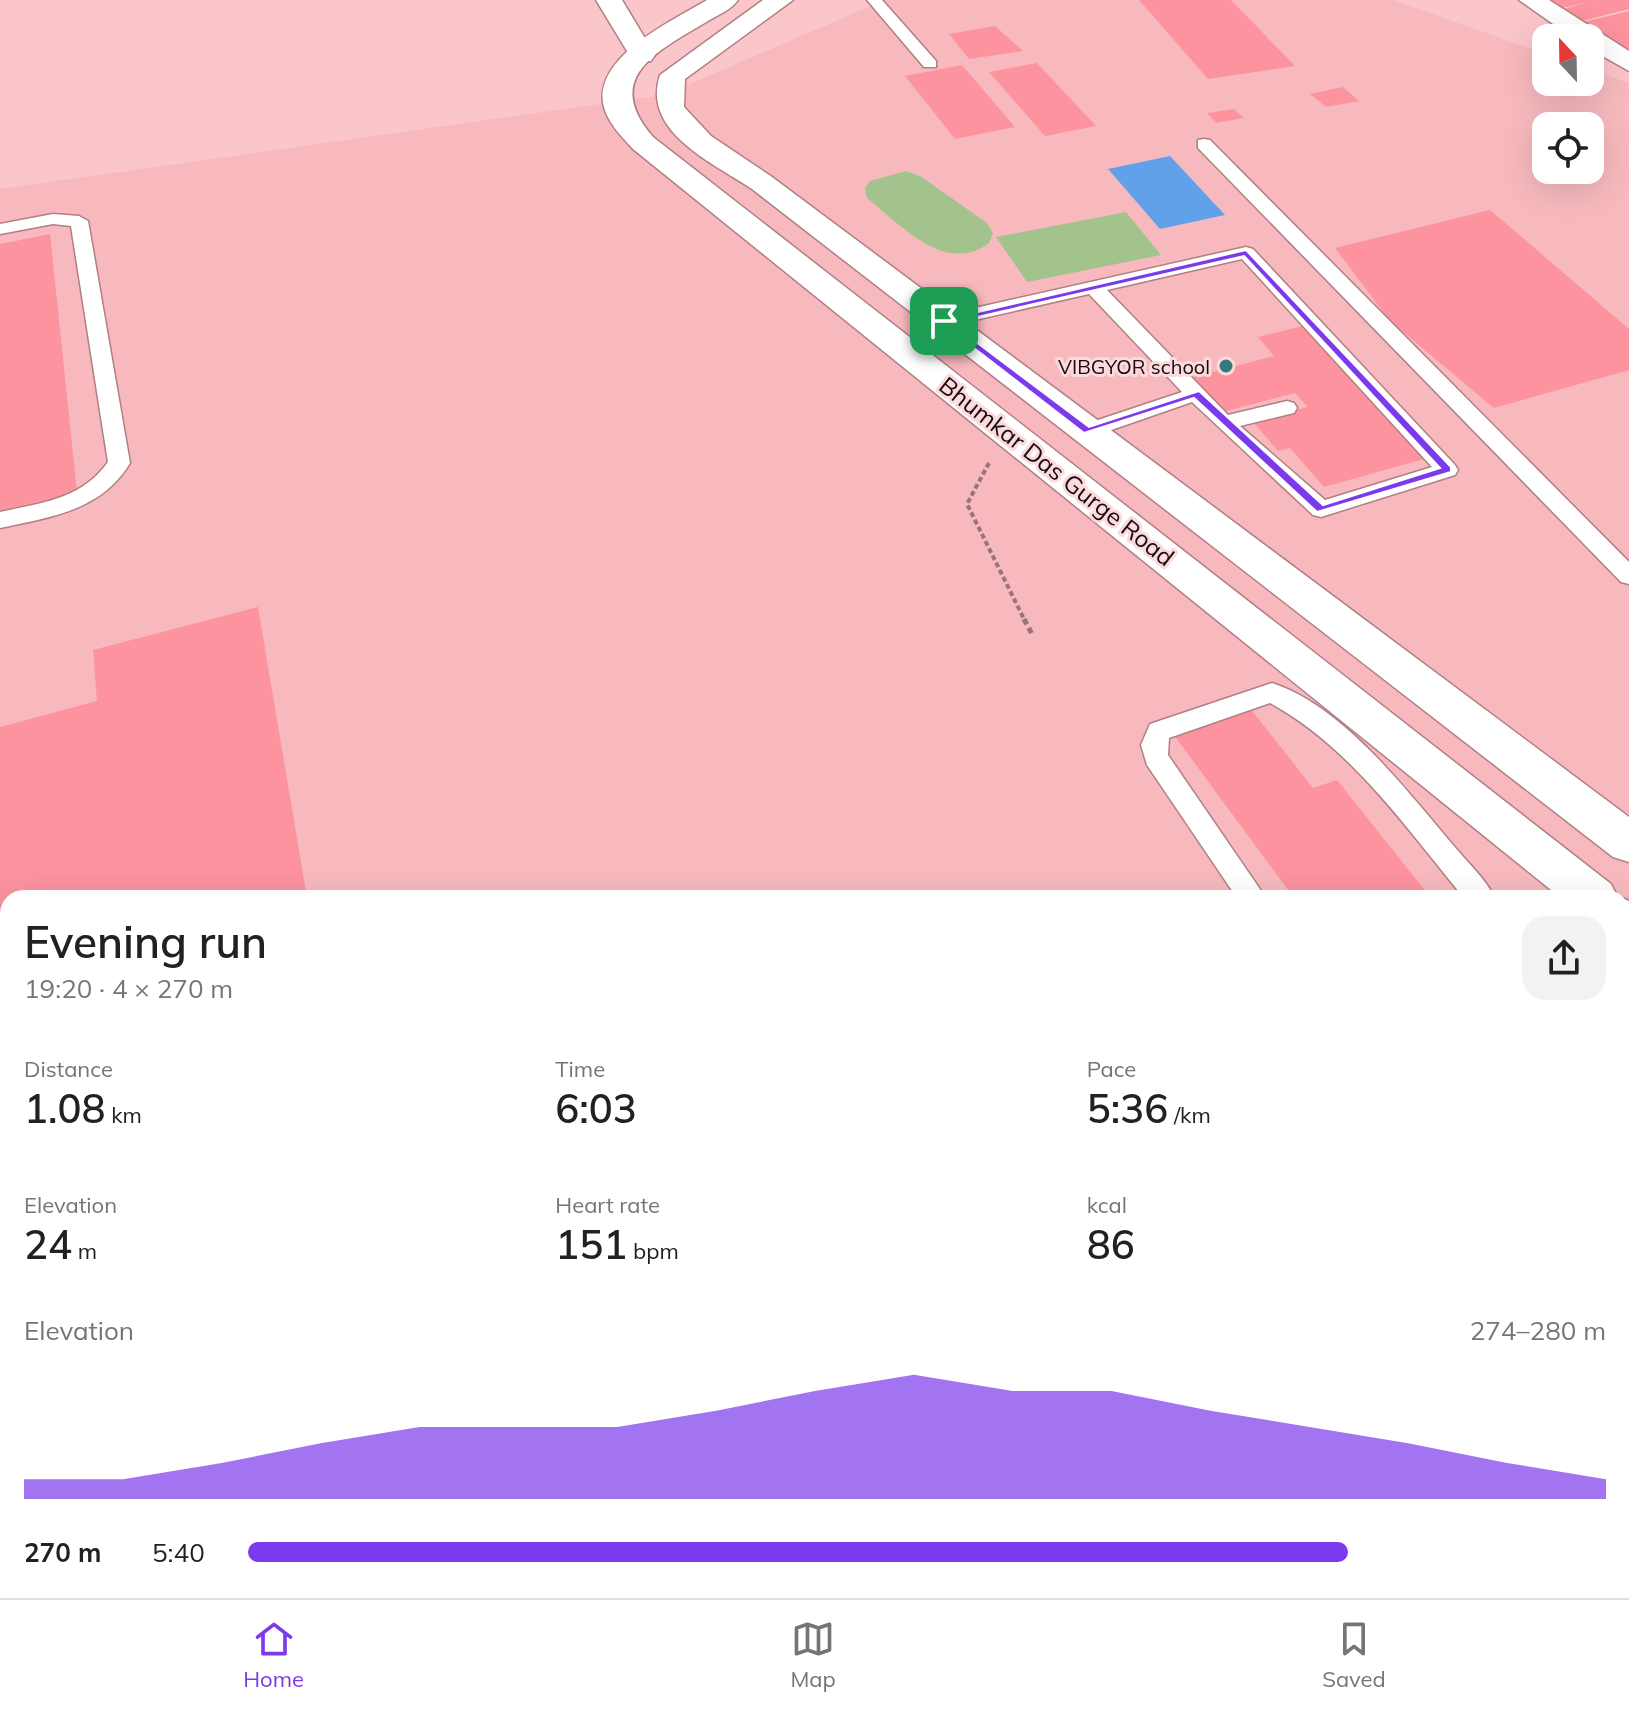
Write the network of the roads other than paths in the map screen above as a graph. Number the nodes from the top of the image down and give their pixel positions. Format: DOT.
graph roads {
  1 [pos="609,0"];
  2 [pos="725,0"];
  3 [pos="780,0"];
  4 [pos="874,0"];
  5 [pos="1532,0"];
  6 [pos="642,55"];
  7 [pos="1629,63"];
  8 [pos="930,64"];
  9 [pos="673,75"];
  10 [pos="1204,144"];
  11 [pos="0,229"];
  12 [pos="1092,286"];
  13 [pos="944,321"];
  14 [pos="1196,394"];
  15 [pos="1287,408"];
  16 [pos="1224,423"];
  17 [pos="1087,431"];
  18 [pos="0,520"];
  19 [pos="1629,576"];
  20 [pos="1629,843"];
  21 [pos="1247,890"];
  22 [pos="1474,890"];
  23 [pos="1585,890"];
  1 -- 6 [label="main road"];
  2 -- 6 [label="main road, Bhumkar Das Gurge Road"];
  3 -- 9 [label="main road"];
  4 -- 8 [label="lane"];
  5 -- 7 [label="main road"];
  6 -- 9 [label="main road"];
  6 -- 23 [label="main road, Bhumkar Das Gurge Road"];
  9 -- 13 [label="main road, Bhumkar Das Gurge Road"];
  10 -- 19 [label="lane"];
  11 -- 18 [label="lane"];
  12 -- 13 [label="lane"];
  12 -- 14 [label="lane"];
  12 -- 16 [label="lane"];
  13 -- 17 [label="main road, Bhumkar Das Gurge Road"];
  14 -- 16 [label="lane"];
  14 -- 17 [label="lane"];
  15 -- 16 [label="lane"];
  17 -- 20 [label="main road, Bhumkar Das Gurge Road"];
  21 -- 22 [label="lane"];
}
